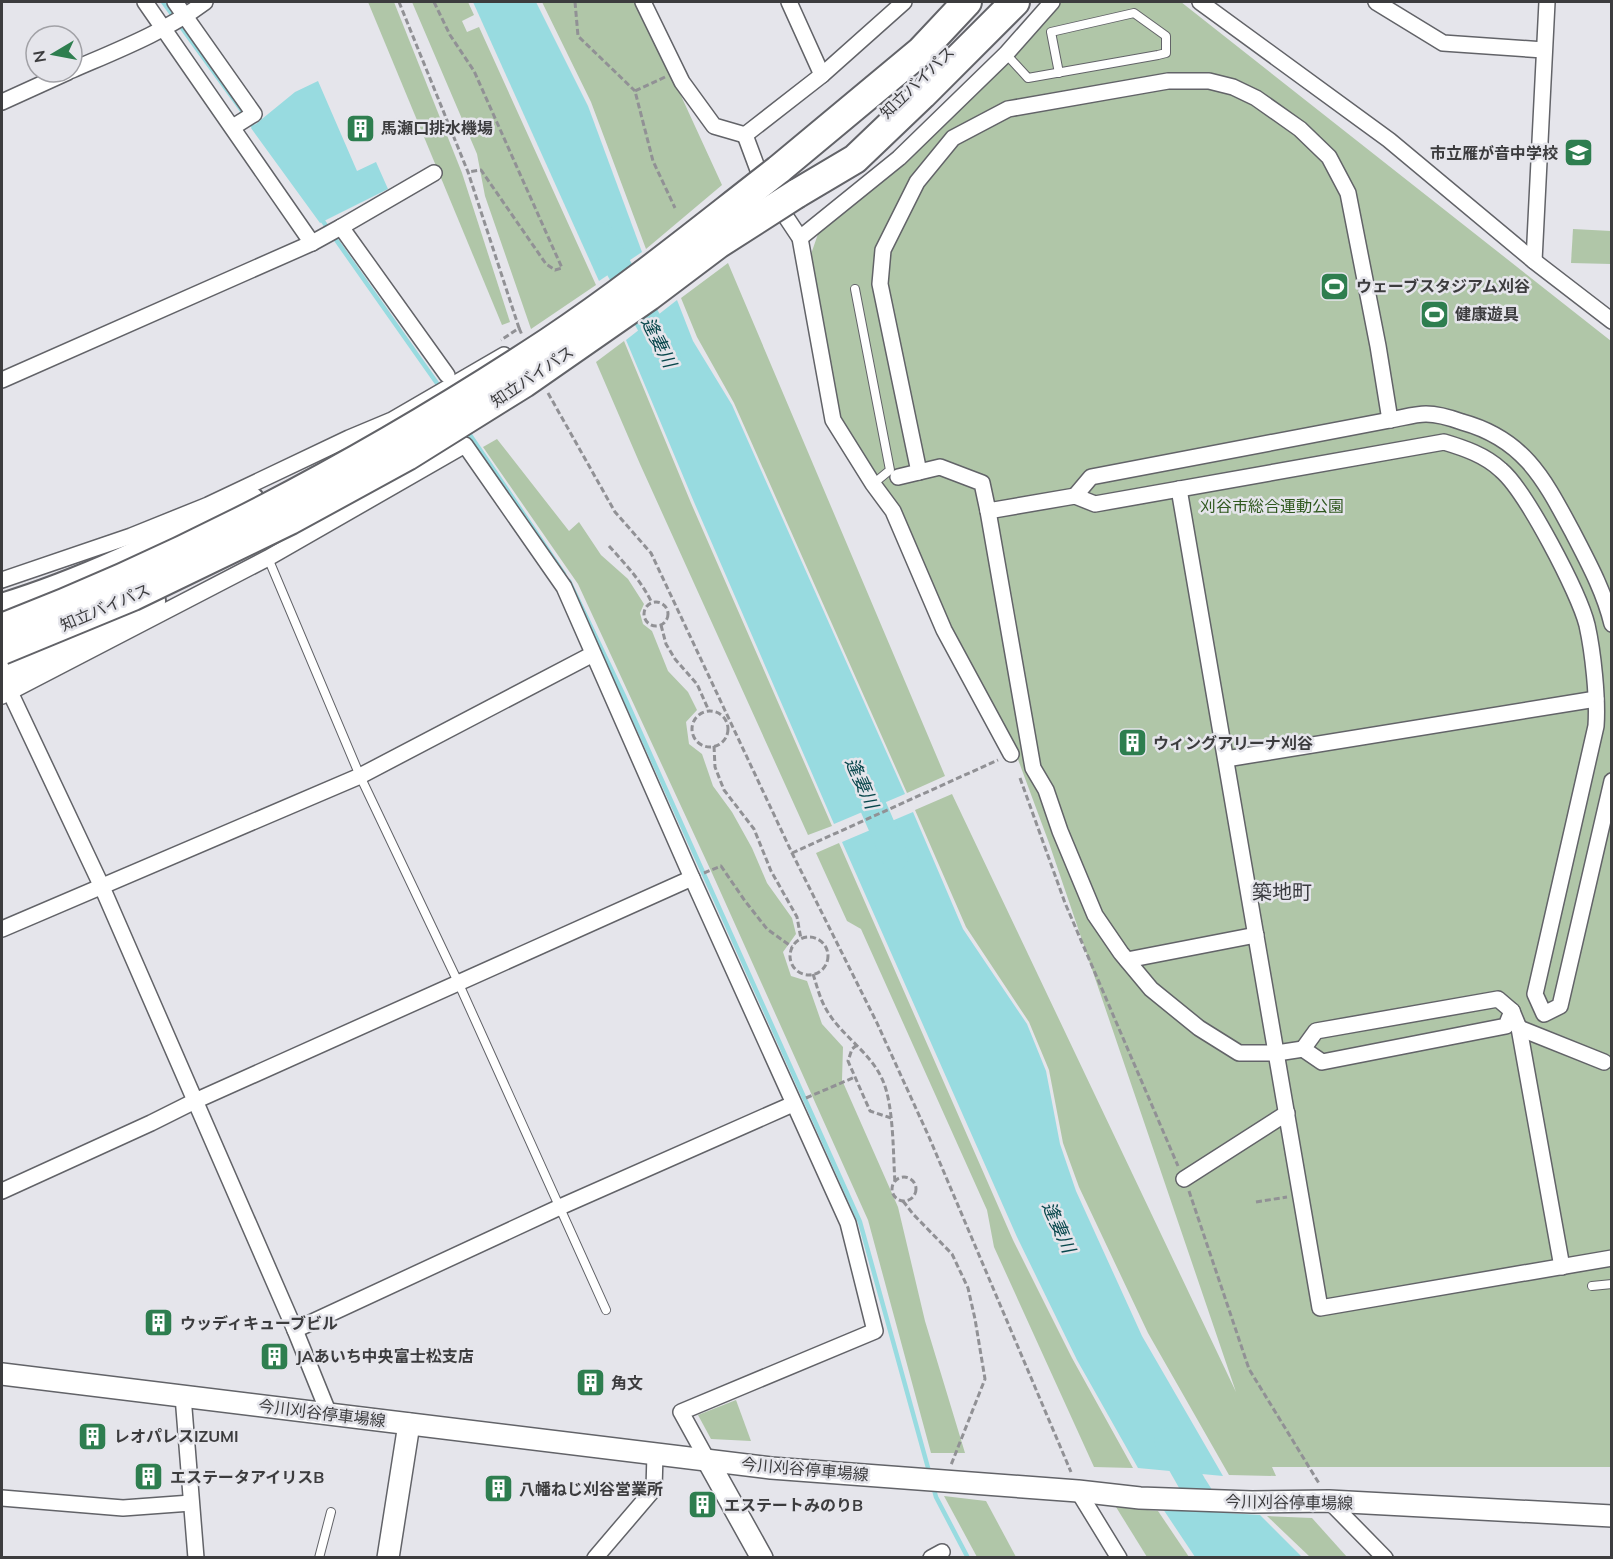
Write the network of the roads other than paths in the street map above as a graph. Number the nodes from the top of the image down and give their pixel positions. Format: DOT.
graph roads {
  1 [pos="145,2"];
  2 [pos="175,2"];
  3 [pos="205,2"];
  4 [pos="643,2"];
  5 [pos="789,2"];
  6 [pos="904,2"];
  7 [pos="948,2"];
  8 [pos="967,2"];
  9 [pos="996,2"];
  10 [pos="1015,2"];
  11 [pos="1052,2"];
  12 [pos="1376,2"];
  13 [pos="1547,2"];
  14 [pos="1210,5"];
  15 [pos="888,9"];
  16 [pos="1402,9"];
  17 [pos="186,16"];
  18 [pos="164,28"];
  19 [pos="1544,50"];
  20 [pos="921,51"];
  21 [pos="1006,54"];
  22 [pos="84,65"];
  23 [pos="1059,73"];
  24 [pos="822,75"];
  25 [pos="41,84"];
  26 [pos="2,102"];
  27 [pos="233,128"];
  28 [pos="745,135"];
  29 [pos="768,170"];
  30 [pos="434,173"];
  31 [pos="789,202"];
  32 [pos="341,227"];
  33 [pos="800,238"];
  34 [pos="312,243"];
  35 [pos="653,253"];
  36 [pos="1534,261"];
  37 [pos="855,289"];
  38 [pos="1611,321"];
  39 [pos="447,375"];
  40 [pos="2,380"];
  41 [pos="1390,420"];
  42 [pos="364,457"];
  43 [pos="919,472"];
  44 [pos="898,477"];
  45 [pos="873,484"];
  46 [pos="1179,489"];
  47 [pos="1075,496"];
  48 [pos="988,511"];
  49 [pos="268,558"];
  50 [pos="200,564"];
  51 [pos="2,580"];
  52 [pos="2,608"];
  53 [pos="1611,624"];
  54 [pos="2,628"];
  55 [pos="2,650"];
  56 [pos="593,654"];
  57 [pos="4,687"];
  58 [pos="1596,699"];
  59 [pos="1011,754"];
  60 [pos="1226,759"];
  61 [pos="360,776"];
  62 [pos="1611,781"];
  63 [pos="1609,807"];
  64 [pos="692,878"];
  65 [pos="102,888"];
  66 [pos="2,929"];
  67 [pos="1256,935"];
  68 [pos="1127,960"];
  69 [pos="458,982"];
  70 [pos="1512,1011"];
  71 [pos="1544,1014"];
  72 [pos="1519,1028"];
  73 [pos="1303,1049"];
  74 [pos="1277,1053"];
  75 [pos="1609,1066"];
  76 [pos="195,1101"];
  77 [pos="793,1104"];
  78 [pos="1287,1113"];
  79 [pos="1184,1179"];
  80 [pos="2,1191"];
  81 [pos="560,1207"];
  82 [pos="1611,1258"];
  83 [pos="1562,1267"];
  84 [pos="1611,1284"];
  85 [pos="1592,1286"];
  86 [pos="606,1310"];
  87 [pos="295,1330"];
  88 [pos="2,1374"];
  89 [pos="183,1396"];
  90 [pos="329,1414"];
  91 [pos="409,1424"];
  92 [pos="655,1454"];
  93 [pos="708,1461"];
  94 [pos="1078,1491"];
  95 [pos="2,1498"];
  96 [pos="1329,1501"];
  97 [pos="191,1503"];
  98 [pos="331,1512"];
  99 [pos="1611,1516"];
  100 [pos="196,1557"];
  101 [pos="319,1557"];
  102 [pos="388,1557"];
  103 [pos="595,1557"];
  104 [pos="762,1557"];
  105 [pos="1119,1557"];
  106 [pos="1385,1557"];
  1 -- 18 [label="street"];
  2 -- 17 [label="street"];
  3 -- 17 [label="street"];
  4 -- 28 [label="street"];
  5 -- 24 [label="street"];
  6 -- 15 [label="street"];
  7 -- 20 [label="highway"];
  8 -- 20 [label="highway, 知立バイパス"];
  9 -- 31 [label="highway, 知立バイパス"];
  10 -- 31 [label="highway"];
  11 -- 21 [label="street"];
  12 -- 16 [label="street"];
  13 -- 19 [label="street"];
  14 -- 36 [label="street"];
  15 -- 24 [label="street"];
  16 -- 19 [label="street"];
  17 -- 18 [label="street"];
  17 -- 27 [label="street"];
  18 -- 22 [label="street"];
  18 -- 27 [label="street"];
  19 -- 36 [label="street"];
  20 -- 29 [label="highway, 知立バイパス"];
  21 -- 23 [label="lane"];
  21 -- 33 [label="street"];
  23 -- 23 [label="lane"];
  24 -- 28 [label="street"];
  25 -- 26 [label="street"];
  27 -- 34 [label="street"];
  28 -- 29 [label="street"];
  29 -- 42 [label="highway, 知立バイパス, bridge"];
  30 -- 32 [label="street"];
  31 -- 33 [label="street"];
  31 -- 50 [label="highway, 知立バイパス, bridge"];
  32 -- 34 [label="street"];
  32 -- 39 [label="street"];
  33 -- 45 [label="street"];
  34 -- 40 [label="street"];
  35 -- 51 [label="street"];
  36 -- 38 [label="street"];
  37 -- 45 [label="lane"];
  41 -- 43 [label="street"];
  41 -- 47 [label="street"];
  41 -- 53 [label="street"];
  42 -- 52 [label="highway"];
  42 -- 54 [label="highway, 知立バイパス, bridge"];
  43 -- 44 [label="street"];
  43 -- 48 [label="street"];
  45 -- 59 [label="street"];
  46 -- 47 [label="street"];
  46 -- 58 [label="street"];
  46 -- 60 [label="street"];
  47 -- 48 [label="street"];
  48 -- 68 [label="street"];
  49 -- 56 [label="street"];
  49 -- 57 [label="street"];
  49 -- 61 [label="lane"];
  50 -- 55 [label="highway, 知立バイパス, bridge"];
  50 -- 57 [label="highway"];
  56 -- 61 [label="street"];
  56 -- 64 [label="street"];
  57 -- 65 [label="street"];
  58 -- 60 [label="street"];
  58 -- 71 [label="street"];
  60 -- 67 [label="street"];
  61 -- 65 [label="street"];
  61 -- 69 [label="lane"];
  62 -- 63 [label="street"];
  63 -- 71 [label="street"];
  64 -- 69 [label="street"];
  64 -- 77 [label="street"];
  65 -- 66 [label="street"];
  65 -- 76 [label="street"];
  67 -- 68 [label="street"];
  67 -- 74 [label="street"];
  68 -- 74 [label="street"];
  69 -- 76 [label="street"];
  69 -- 81 [label="lane"];
  70 -- 72 [label="street"];
  70 -- 73 [label="street"];
  70 -- 73 [label="street"];
  71 -- 72 [label="street"];
  72 -- 75 [label="street"];
  72 -- 83 [label="street"];
  73 -- 74 [label="street"];
  74 -- 78 [label="street"];
  76 -- 80 [label="street"];
  76 -- 87 [label="street"];
  77 -- 81 [label="street"];
  77 -- 93 [label="street"];
  78 -- 79 [label="street"];
  78 -- 83 [label="street"];
  81 -- 86 [label="lane"];
  81 -- 87 [label="street"];
  82 -- 83 [label="street"];
  84 -- 85 [label="lane"];
  87 -- 90 [label="street"];
  88 -- 89 [label="main road, 今川刈谷停車場線"];
  89 -- 90 [label="main road, 今川刈谷停車場線"];
  89 -- 97 [label="street"];
  90 -- 91 [label="main road, 今川刈谷停車場線"];
  91 -- 92 [label="main road, 今川刈谷停車場線"];
  91 -- 102 [label="main road"];
  92 -- 93 [label="main road, 今川刈谷停車場線"];
  92 -- 103 [label="street"];
  93 -- 94 [label="main road, 今川刈谷停車場線"];
  93 -- 104 [label="main road"];
  94 -- 96 [label="main road, 今川刈谷停車場線"];
  94 -- 105 [label="street"];
  95 -- 97 [label="street"];
  96 -- 99 [label="main road, 今川刈谷停車場線"];
  96 -- 106 [label="street"];
  97 -- 100 [label="street"];
  98 -- 101 [label="lane"];
}
